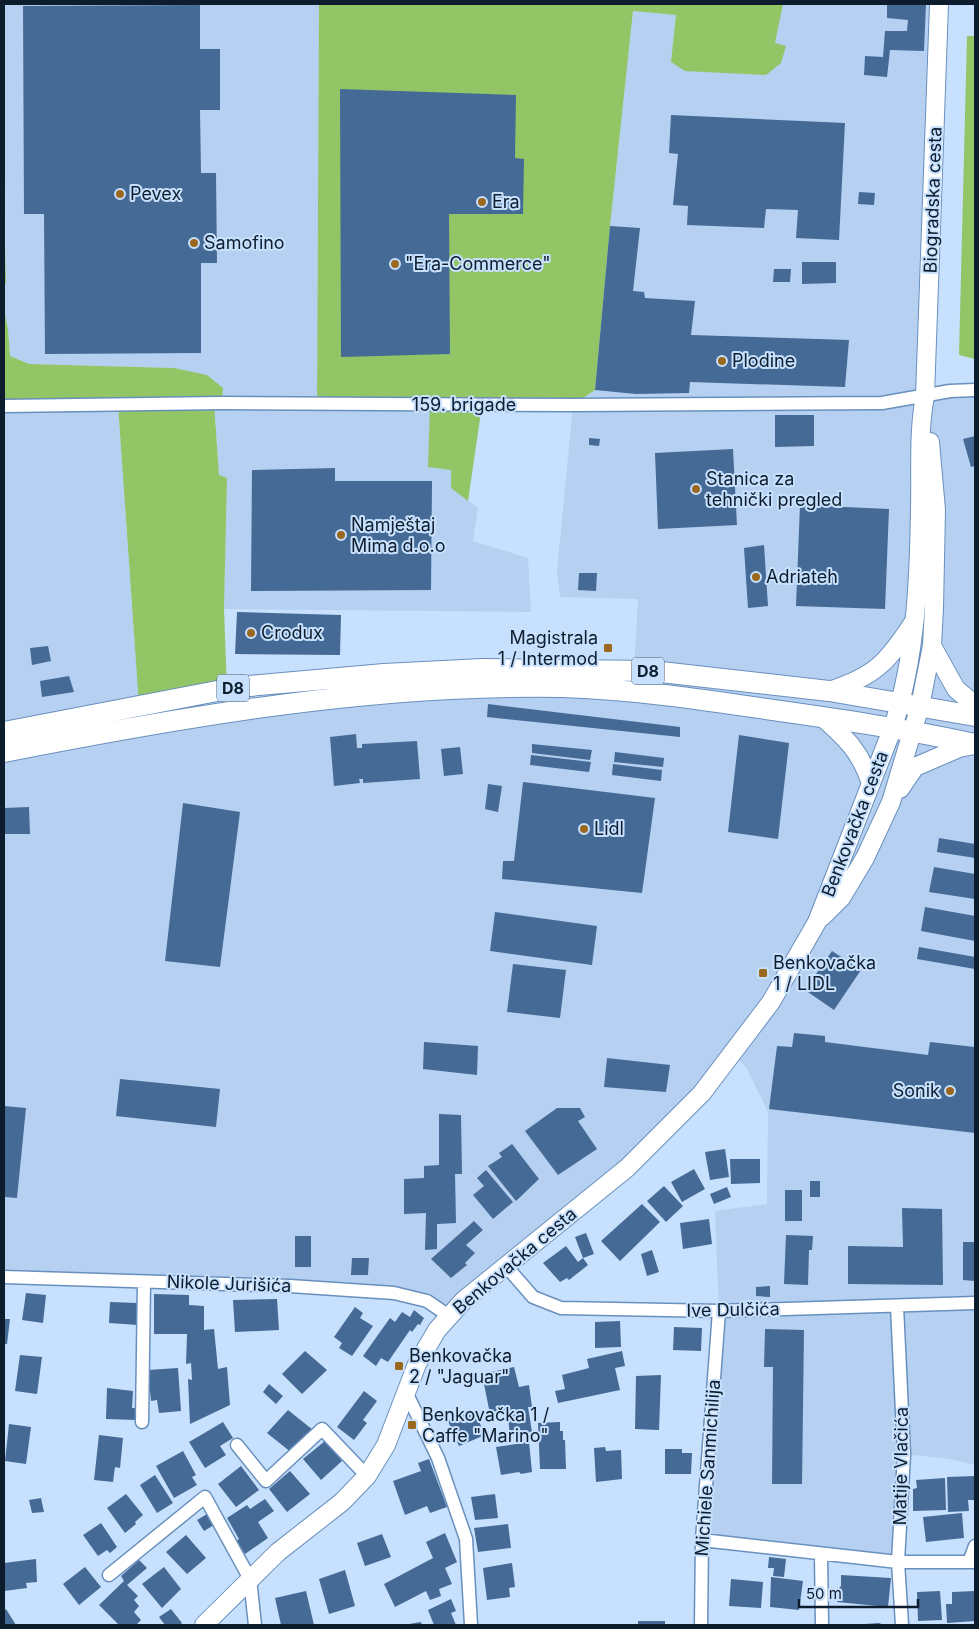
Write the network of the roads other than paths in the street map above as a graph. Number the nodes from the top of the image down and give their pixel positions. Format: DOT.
graph roads {
  1 [pos="939,4"];
  2 [pos="975,390"];
  3 [pos="925,396"];
  4 [pos="4,406"];
  5 [pos="914,621"];
  6 [pos="932,646"];
  7 [pos="829,691"];
  8 [pos="910,705"];
  9 [pos="975,705"];
  10 [pos="821,716"];
  11 [pos="975,716"];
  12 [pos="893,727"];
  13 [pos="912,730"];
  14 [pos="4,732"];
  15 [pos="975,744"];
  16 [pos="4,752"];
  17 [pos="871,784"];
  18 [pos="891,802"];
  19 [pos="817,922"];
  20 [pos="506,1266"];
  21 [pos="4,1276"];
  22 [pos="144,1282"];
  23 [pos="975,1304"];
  24 [pos="898,1306"];
  25 [pos="719,1311"];
  26 [pos="449,1316"];
  27 [pos="406,1392"];
  28 [pos="142,1422"];
  29 [pos="237,1445"];
  30 [pos="367,1476"];
  31 [pos="702,1540"];
  32 [pos="975,1546"];
  33 [pos="821,1555"];
  34 [pos="898,1562"];
  35 [pos="972,1562"];
  36 [pos="109,1575"];
  37 [pos="250,1579"];
  38 [pos="204,1625"];
  39 [pos="255,1625"];
  40 [pos="471,1625"];
  41 [pos="701,1625"];
  42 [pos="822,1625"];
  43 [pos="902,1625"];
  1 -- 3 [label="main road, Biogradska cesta"];
  2 -- 3 [label="street, 159. brigade"];
  3 -- 4 [label="street, 159. brigade"];
  3 -- 5 [label="main road, Biogradska cesta"];
  3 -- 6 [label="main road, Biogradska cesta"];
  5 -- 7 [label="main road"];
  5 -- 8 [label="main road, Biogradska cesta"];
  6 -- 8 [label="main road, Biogradska cesta"];
  6 -- 9 [label="main road"];
  7 -- 8 [label="main road, D8"];
  7 -- 14 [label="main road, D8"];
  8 -- 11 [label="main road, D8"];
  8 -- 12 [label="main road, Benkovačka cesta"];
  8 -- 13 [label="main road, Benkovačka cesta"];
  10 -- 12 [label="main road, D8"];
  10 -- 16 [label="main road, D8"];
  10 -- 17 [label="main road"];
  12 -- 13 [label="main road, D8"];
  12 -- 17 [label="main road, Benkovačka cesta"];
  13 -- 15 [label="main road, D8"];
  13 -- 18 [label="main road, Benkovačka cesta"];
  15 -- 18 [label="main road"];
  17 -- 19 [label="main road, Benkovačka cesta"];
  18 -- 19 [label="main road, Benkovačka cesta"];
  19 -- 20 [label="main road, Benkovačka cesta"];
  20 -- 25 [label="street, Ive Dulčića"];
  20 -- 26 [label="main road, Benkovačka cesta"];
  21 -- 22 [label="street, Nikole Jurišića"];
  22 -- 26 [label="street, Nikole Jurišića"];
  22 -- 28 [label="street"];
  23 -- 24 [label="street, Ive Dulčića"];
  24 -- 25 [label="street, Ive Dulčića"];
  24 -- 34 [label="street, Matije Vlačića"];
  25 -- 31 [label="street, Michiele Sanmichilija"];
  26 -- 27 [label="main road, Benkovačka cesta"];
  27 -- 30 [label="main road, Benkovačka cesta"];
  27 -- 40 [label="street"];
  29 -- 30 [label="street"];
  30 -- 37 [label="main road, Benkovačka cesta"];
  31 -- 33 [label="street"];
  31 -- 41 [label="street, Michiele Sanmichilija"];
  32 -- 35 [label="street"];
  33 -- 34 [label="street"];
  33 -- 42 [label="street"];
  34 -- 35 [label="street"];
  34 -- 43 [label="street, Matije Vlačića"];
  36 -- 37 [label="street"];
  37 -- 38 [label="main road, Benkovačka cesta"];
  37 -- 39 [label="street"];
}
